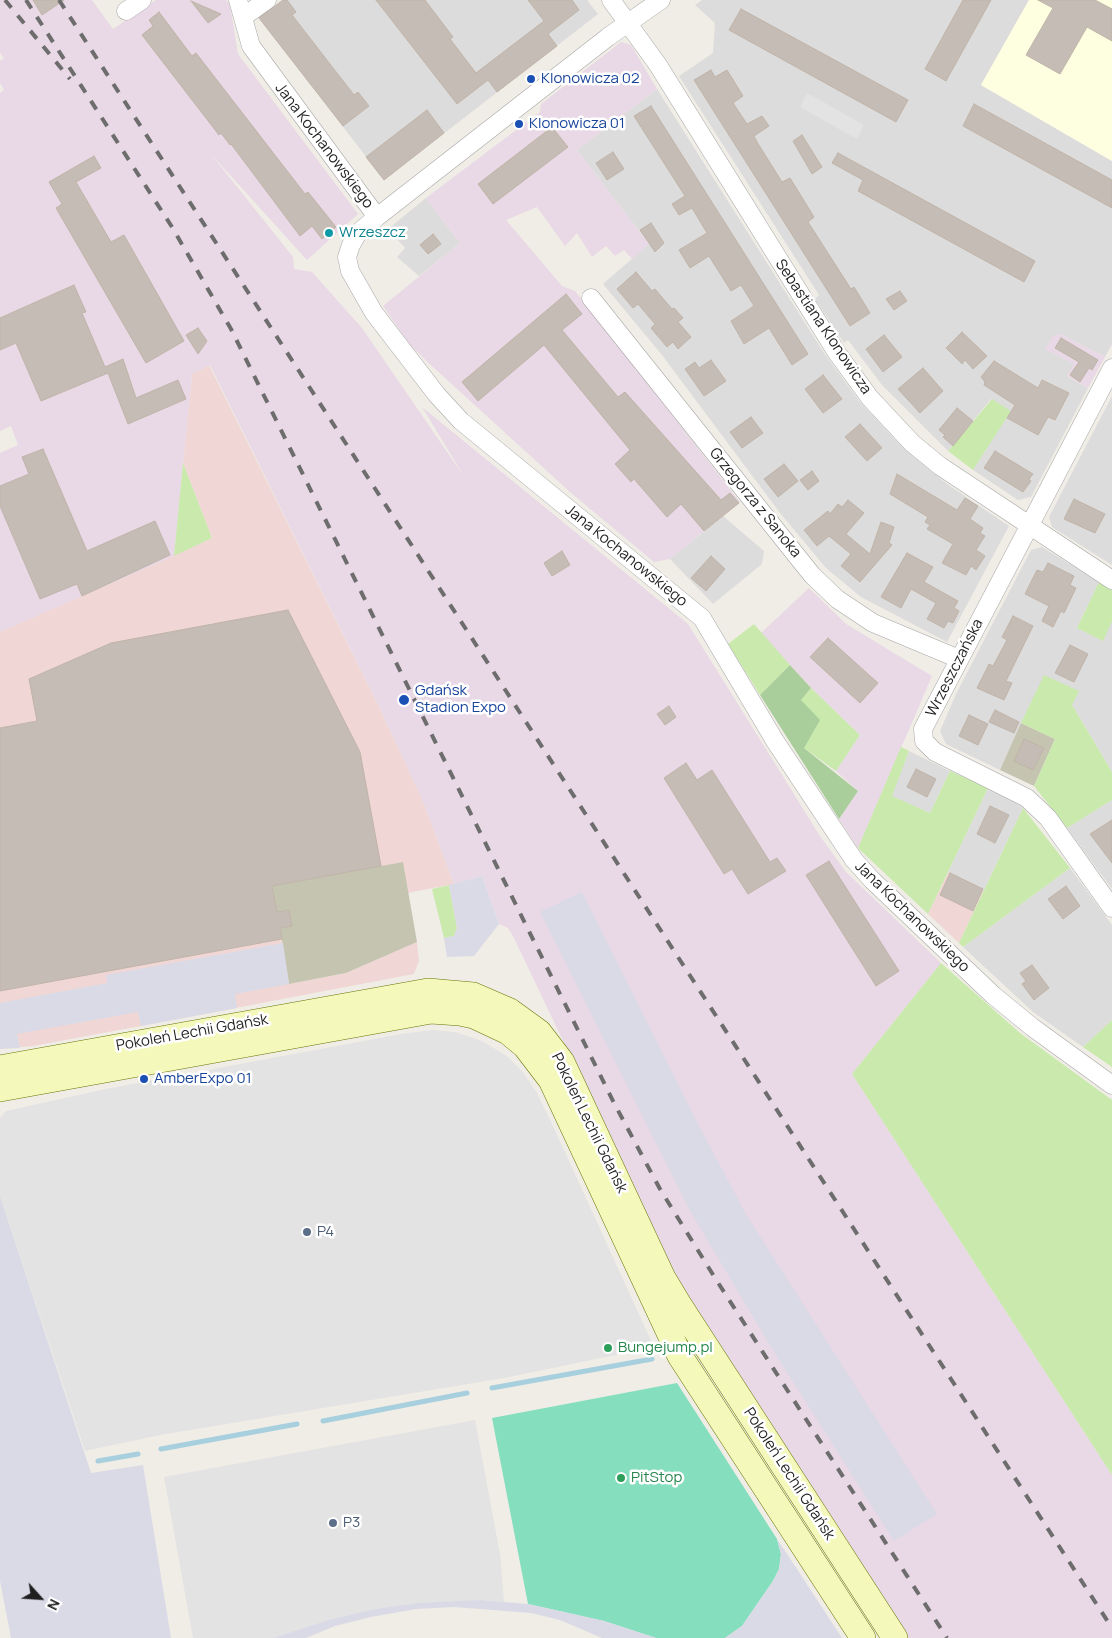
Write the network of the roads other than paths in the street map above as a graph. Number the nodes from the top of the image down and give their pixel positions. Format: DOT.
graph roads {
  1 [pos="142,0"];
  2 [pos="238,0"];
  3 [pos="267,0"];
  4 [pos="611,0"];
  5 [pos="661,0"];
  6 [pos="126,11"];
  7 [pos="243,17"];
  8 [pos="629,23"];
  9 [pos="377,217"];
  10 [pos="592,298"];
  11 [pos="1112,368"];
  12 [pos="1030,526"];
  13 [pos="1112,580"];
  14 [pos="959,660"];
  15 [pos="1112,908"];
  16 [pos="411,1004"];
  17 [pos="78,1064"];
  18 [pos="0,1068"];
  19 [pos="1112,1085"];
  20 [pos="0,1088"];
  21 [pos="709,1352"];
  22 [pos="686,1366"];
  23 [pos="856,1577"];
  24 [pos="834,1592"];
  25 [pos="864,1638"];
  26 [pos="896,1638"];
  1 -- 6 [label="street"];
  2 -- 7 [label="street, Jana Kochanowskiego"];
  3 -- 7 [label="street"];
  4 -- 8 [label="street, Sebastiana Klonowicza"];
  5 -- 8 [label="street"];
  7 -- 9 [label="street, Jana Kochanowskiego"];
  8 -- 9 [label="street"];
  8 -- 12 [label="street, Sebastiana Klonowicza"];
  9 -- 19 [label="street, Jana Kochanowskiego"];
  10 -- 14 [label="street, Grzegorza z Sanoka"];
  11 -- 12 [label="street, Wrzeszczańska"];
  12 -- 13 [label="street, Sebastiana Klonowicza"];
  12 -- 14 [label="street, Wrzeszczańska"];
  14 -- 15 [label="street, Wrzeszczańska"];
  16 -- 17 [label="street, Pokoleń Lechii Gdańsk"];
  16 -- 21 [label="street, Pokoleń Lechii Gdańsk"];
  16 -- 22 [label="street, Pokoleń Lechii Gdańsk"];
  17 -- 18 [label="street, Pokoleń Lechii Gdańsk"];
  17 -- 20 [label="street, Pokoleń Lechii Gdańsk"];
  21 -- 22 [label="street"];
  21 -- 23 [label="street, Pokoleń Lechii Gdańsk"];
  22 -- 24 [label="street, Pokoleń Lechii Gdańsk"];
  23 -- 24 [label="street"];
  23 -- 26 [label="street, Pokoleń Lechii Gdańsk"];
  24 -- 25 [label="street, Pokoleń Lechii Gdańsk"];
}
